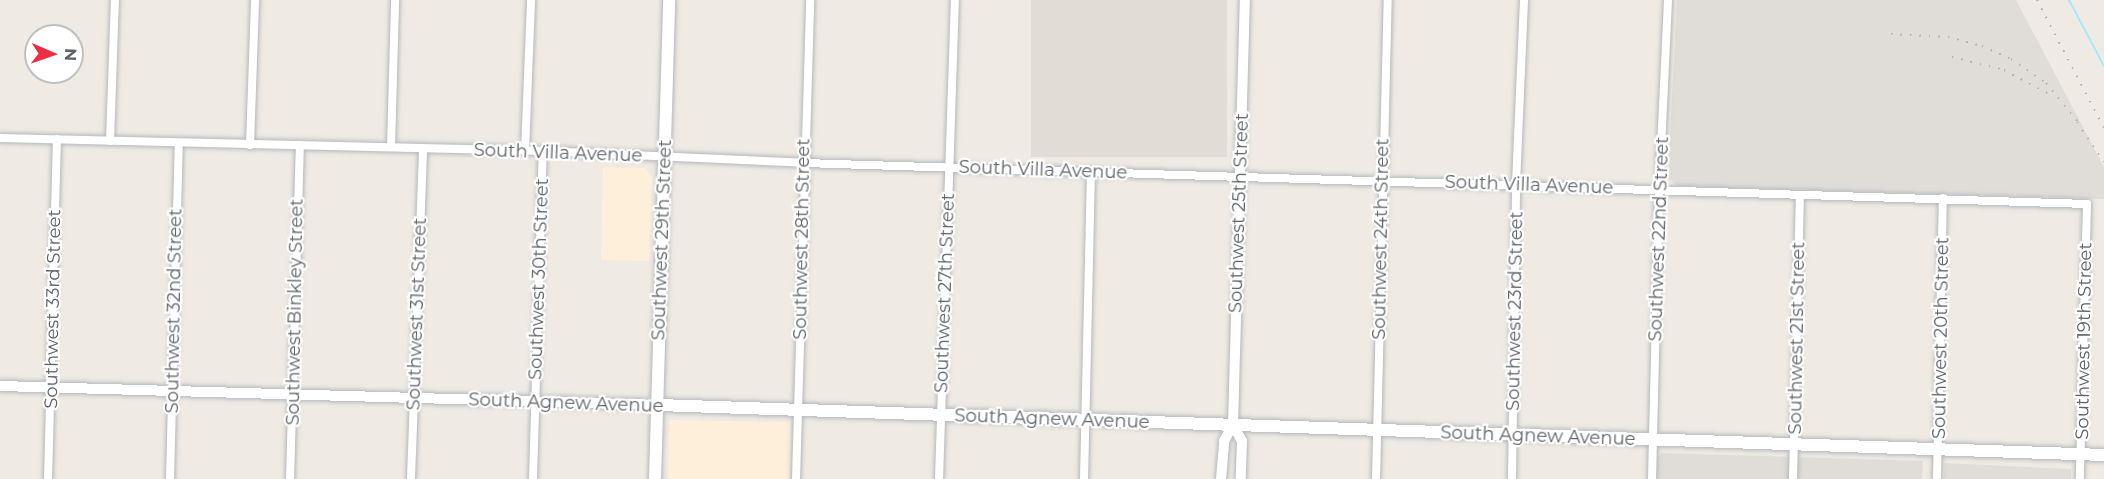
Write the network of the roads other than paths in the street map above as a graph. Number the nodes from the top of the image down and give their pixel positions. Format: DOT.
graph roads {
  1 [pos="115,0"];
  2 [pos="255,0"];
  3 [pos="395,0"];
  4 [pos="531,0"];
  5 [pos="669,0"];
  6 [pos="810,0"];
  7 [pos="955,0"];
  8 [pos="1245,0"];
  9 [pos="1388,0"];
  10 [pos="1524,0"];
  11 [pos="1668,0"];
  12 [pos="0,138"];
  13 [pos="57,139"];
  14 [pos="110,141"];
  15 [pos="179,143"];
  16 [pos="250,145"];
  17 [pos="300,145"];
  18 [pos="390,147"];
  19 [pos="423,150"];
  20 [pos="525,151"];
  21 [pos="543,151"];
  22 [pos="665,157"];
  23 [pos="804,163"];
  24 [pos="948,166"];
  25 [pos="1091,171"];
  26 [pos="1240,177"];
  27 [pos="1381,179"];
  28 [pos="1516,184"];
  29 [pos="1659,191"];
  30 [pos="1800,196"];
  31 [pos="1943,198"];
  32 [pos="2087,204"];
  33 [pos="0,386"];
  34 [pos="52,387"];
  35 [pos="172,391"];
  36 [pos="294,395"];
  37 [pos="414,398"];
  38 [pos="536,402"];
  39 [pos="658,405"];
  40 [pos="798,411"];
  41 [pos="942,416"];
  42 [pos="1086,421"];
  43 [pos="1233,425"];
  44 [pos="1377,431"];
  45 [pos="1514,435"];
  46 [pos="1653,440"];
  47 [pos="1794,445"];
  48 [pos="1938,449"];
  49 [pos="2081,454"];
  50 [pos="2104,455"];
  51 [pos="48,479"];
  52 [pos="170,479"];
  53 [pos="290,479"];
  54 [pos="411,479"];
  55 [pos="533,479"];
  56 [pos="655,479"];
  57 [pos="796,479"];
  58 [pos="939,479"];
  59 [pos="1084,479"];
  60 [pos="1221,479"];
  61 [pos="1241,479"];
  62 [pos="1376,479"];
  63 [pos="1512,479"];
  64 [pos="1652,479"];
  65 [pos="1793,479"];
  66 [pos="1937,479"];
  67 [pos="2080,479"];
  1 -- 14 [label="street"];
  2 -- 16 [label="street"];
  3 -- 18 [label="street"];
  4 -- 20 [label="street"];
  5 -- 22 [label="main road, Southwest 29th Street"];
  6 -- 23 [label="street, Southwest 28th Street"];
  7 -- 24 [label="street, Southwest 27th Street"];
  8 -- 26 [label="street, Southwest 25th Street"];
  9 -- 27 [label="street, Southwest 24th Street"];
  10 -- 28 [label="street, Southwest 23rd Street"];
  11 -- 29 [label="street, Southwest 22nd Street"];
  12 -- 13 [label="street, South Villa Avenue"];
  13 -- 14 [label="street, South Villa Avenue"];
  13 -- 34 [label="street, Southwest 33rd Street"];
  14 -- 15 [label="street, South Villa Avenue"];
  15 -- 16 [label="street, South Villa Avenue"];
  15 -- 35 [label="street, Southwest 32nd Street"];
  16 -- 17 [label="street, South Villa Avenue"];
  17 -- 18 [label="street, South Villa Avenue"];
  17 -- 36 [label="street, Southwest Binkley Street"];
  18 -- 19 [label="street, South Villa Avenue"];
  19 -- 20 [label="street, South Villa Avenue"];
  19 -- 37 [label="street, Southwest 31st Street"];
  20 -- 21 [label="street, South Villa Avenue"];
  21 -- 22 [label="street, South Villa Avenue"];
  21 -- 38 [label="street, Southwest 30th Street"];
  22 -- 23 [label="street, South Villa Avenue"];
  22 -- 39 [label="main road, Southwest 29th Street"];
  23 -- 24 [label="street, South Villa Avenue"];
  23 -- 40 [label="street, Southwest 28th Street"];
  24 -- 25 [label="street, South Villa Avenue"];
  24 -- 41 [label="street, Southwest 27th Street"];
  25 -- 26 [label="street, South Villa Avenue"];
  25 -- 42 [label="street"];
  26 -- 27 [label="street, South Villa Avenue"];
  26 -- 43 [label="street, Southwest 25th Street"];
  27 -- 28 [label="street, South Villa Avenue"];
  27 -- 44 [label="street, Southwest 24th Street"];
  28 -- 29 [label="street, South Villa Avenue"];
  28 -- 45 [label="street, Southwest 23rd Street"];
  29 -- 30 [label="street, South Villa Avenue"];
  29 -- 46 [label="street, Southwest 22nd Street"];
  30 -- 31 [label="street, South Villa Avenue"];
  30 -- 47 [label="street, Southwest 21st Street"];
  31 -- 32 [label="street, South Villa Avenue"];
  31 -- 48 [label="street, Southwest 20th Street"];
  32 -- 49 [label="street, Southwest 19th Street"];
  33 -- 34 [label="street, South Agnew Avenue"];
  34 -- 35 [label="street, South Agnew Avenue"];
  34 -- 51 [label="street, Southwest 33rd Street"];
  35 -- 36 [label="street, South Agnew Avenue"];
  35 -- 52 [label="street, Southwest 32nd Street"];
  36 -- 37 [label="street, South Agnew Avenue"];
  36 -- 53 [label="street, Southwest Binkley Street"];
  37 -- 38 [label="street, South Agnew Avenue"];
  37 -- 54 [label="street, Southwest 31st Street"];
  38 -- 39 [label="street, South Agnew Avenue"];
  38 -- 55 [label="street, Southwest 30th Street"];
  39 -- 40 [label="main road, South Agnew Avenue"];
  39 -- 56 [label="main road, Southwest 29th Street"];
  40 -- 41 [label="main road, South Agnew Avenue"];
  40 -- 57 [label="street, Southwest 28th Street"];
  41 -- 42 [label="main road, South Agnew Avenue"];
  41 -- 58 [label="street, Southwest 27th Street"];
  42 -- 43 [label="main road, South Agnew Avenue"];
  42 -- 59 [label="street"];
  43 -- 44 [label="main road, South Agnew Avenue"];
  43 -- 60 [label="street, Southwest 25th Street"];
  43 -- 61 [label="street, Southwest 25th Street"];
  44 -- 45 [label="main road, South Agnew Avenue"];
  44 -- 62 [label="street, Southwest 24th Street"];
  45 -- 46 [label="main road, South Agnew Avenue"];
  45 -- 63 [label="street, Southwest 23rd Street"];
  46 -- 47 [label="main road, South Agnew Avenue"];
  46 -- 64 [label="street, Southwest 22nd Street"];
  47 -- 48 [label="main road, South Agnew Avenue"];
  47 -- 65 [label="street, Southwest 21st Street"];
  48 -- 49 [label="main road, South Agnew Avenue"];
  48 -- 66 [label="street, Southwest 20th Street"];
  49 -- 50 [label="main road, South Agnew Avenue"];
  49 -- 67 [label="street, Southwest 19th Street"];
}
